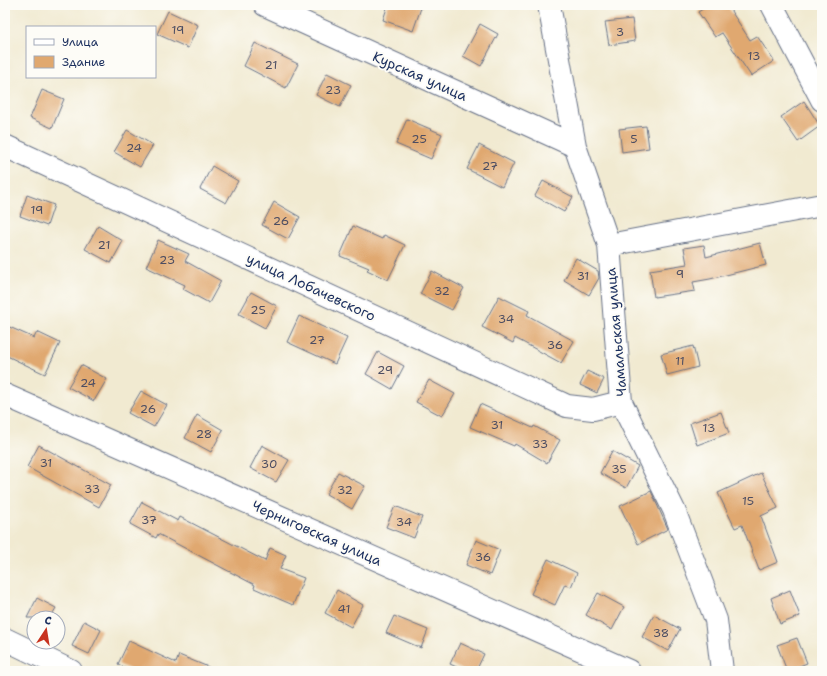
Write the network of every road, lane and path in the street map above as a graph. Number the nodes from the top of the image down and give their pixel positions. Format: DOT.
graph roads {
  1 [pos="265,5"];
  2 [pos="550,5"];
  3 [pos="772,5"];
  4 [pos="822,100"];
  5 [pos="5,146"];
  6 [pos="575,146"];
  7 [pos="822,205"];
  8 [pos="609,245"];
  9 [pos="5,395"];
  10 [pos="621,402"];
  11 [pos="5,639"];
  12 [pos="71,671"];
  13 [pos="629,671"];
  14 [pos="722,671"];
  1 -- 6 [label="street, Курская улица"];
  2 -- 6 [label="street, Чамальская улица"];
  3 -- 4 [label="street"];
  5 -- 10 [label="street, улица Лобачевского"];
  6 -- 8 [label="street, Чамальская улица"];
  7 -- 8 [label="street"];
  8 -- 10 [label="street, Чамальская улица"];
  9 -- 13 [label="street, Черниговская улица"];
  10 -- 14 [label="street, Чамальская улица"];
  11 -- 12 [label="street"];
}
